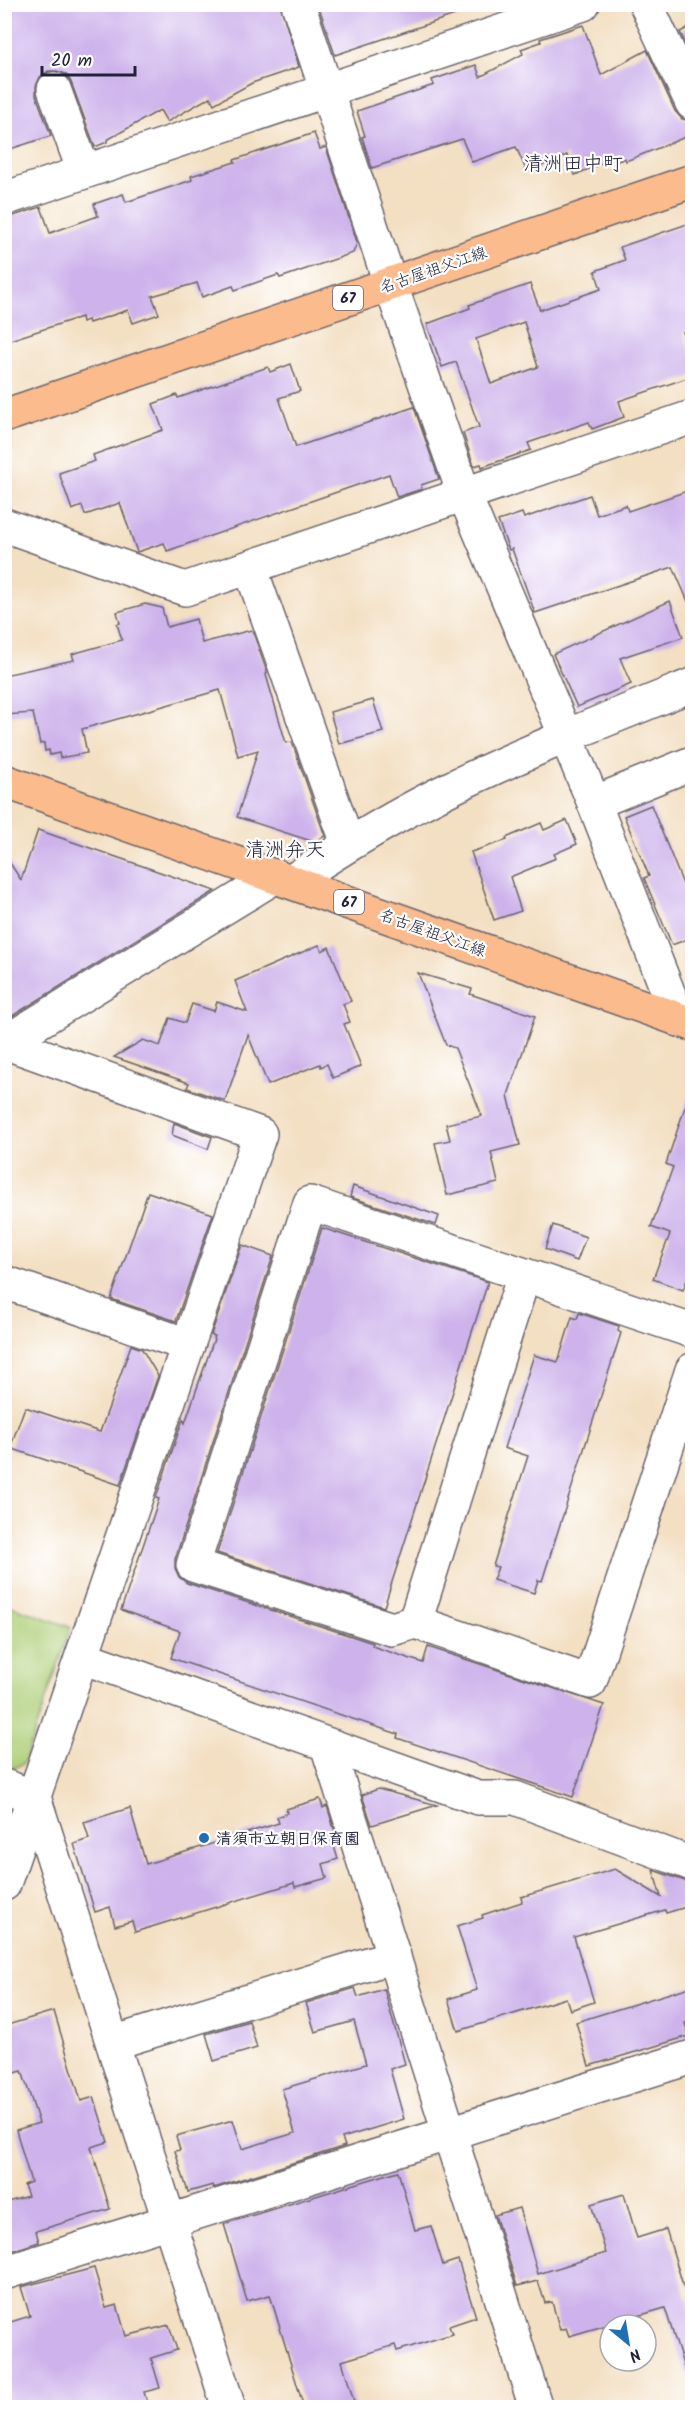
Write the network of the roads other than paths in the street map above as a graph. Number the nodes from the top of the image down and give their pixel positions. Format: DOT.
graph roads {
  1 [pos="298,4"];
  2 [pos="583,4"];
  3 [pos="646,4"];
  4 [pos="54,89"];
  5 [pos="326,91"];
  6 [pos="693,103"];
  7 [pos="84,172"];
  8 [pos="693,181"];
  9 [pos="4,199"];
  10 [pos="390,283"];
  11 [pos="4,416"];
  12 [pos="693,417"];
  13 [pos="464,494"];
  14 [pos="4,525"];
  15 [pos="250,567"];
  16 [pos="693,685"];
  17 [pos="565,736"];
  18 [pos="693,763"];
  19 [pos="4,781"];
  20 [pos="594,803"];
  21 [pos="348,844"];
  22 [pos="284,879"];
  23 [pos="686,1022"];
  24 [pos="5,1043"];
  25 [pos="524,1275"];
  26 [pos="4,1282"];
  27 [pos="693,1331"];
  28 [pos="188,1345"];
  29 [pos="693,1370"];
  30 [pos="415,1622"];
  31 [pos="82,1657"];
  32 [pos="327,1745"];
  33 [pos="19,1791"];
  34 [pos="693,1864"];
  35 [pos="4,1884"];
  36 [pos="394,1956"];
  37 [pos="113,2043"];
  38 [pos="693,2056"];
  39 [pos="450,2134"];
  40 [pos="170,2221"];
  41 [pos="4,2273"];
  42 [pos="229,2408"];
  43 [pos="536,2408"];
  1 -- 5 [label="street"];
  2 -- 5 [label="street"];
  3 -- 6 [label="street"];
  4 -- 7 [label="street"];
  5 -- 7 [label="street"];
  5 -- 10 [label="street"];
  7 -- 9 [label="street"];
  8 -- 10 [label="main road, 名古屋祖父江線 / 67"];
  10 -- 11 [label="main road, 名古屋祖父江線 / 67"];
  10 -- 13 [label="street"];
  12 -- 13 [label="street"];
  13 -- 15 [label="street"];
  13 -- 17 [label="street"];
  14 -- 15 [label="street"];
  15 -- 21 [label="street"];
  16 -- 17 [label="street"];
  17 -- 20 [label="street"];
  17 -- 21 [label="street"];
  18 -- 20 [label="street"];
  19 -- 22 [label="main road, 名古屋祖父江線 / 67"];
  20 -- 23 [label="street"];
  21 -- 22 [label="street"];
  22 -- 23 [label="main road, 名古屋祖父江線 / 67"];
  22 -- 24 [label="street"];
  24 -- 28 [label="street"];
  25 -- 27 [label="street"];
  25 -- 30 [label="street"];
  25 -- 30 [label="street"];
  26 -- 28 [label="street"];
  28 -- 31 [label="street"];
  29 -- 30 [label="street"];
  31 -- 32 [label="street"];
  31 -- 33 [label="street"];
  32 -- 34 [label="street"];
  32 -- 36 [label="street"];
  33 -- 35 [label="street"];
  33 -- 37 [label="street"];
  36 -- 37 [label="street"];
  36 -- 39 [label="street"];
  37 -- 40 [label="street"];
  38 -- 39 [label="street"];
  39 -- 40 [label="street"];
  39 -- 43 [label="street"];
  40 -- 41 [label="street"];
  40 -- 42 [label="street"];
}
